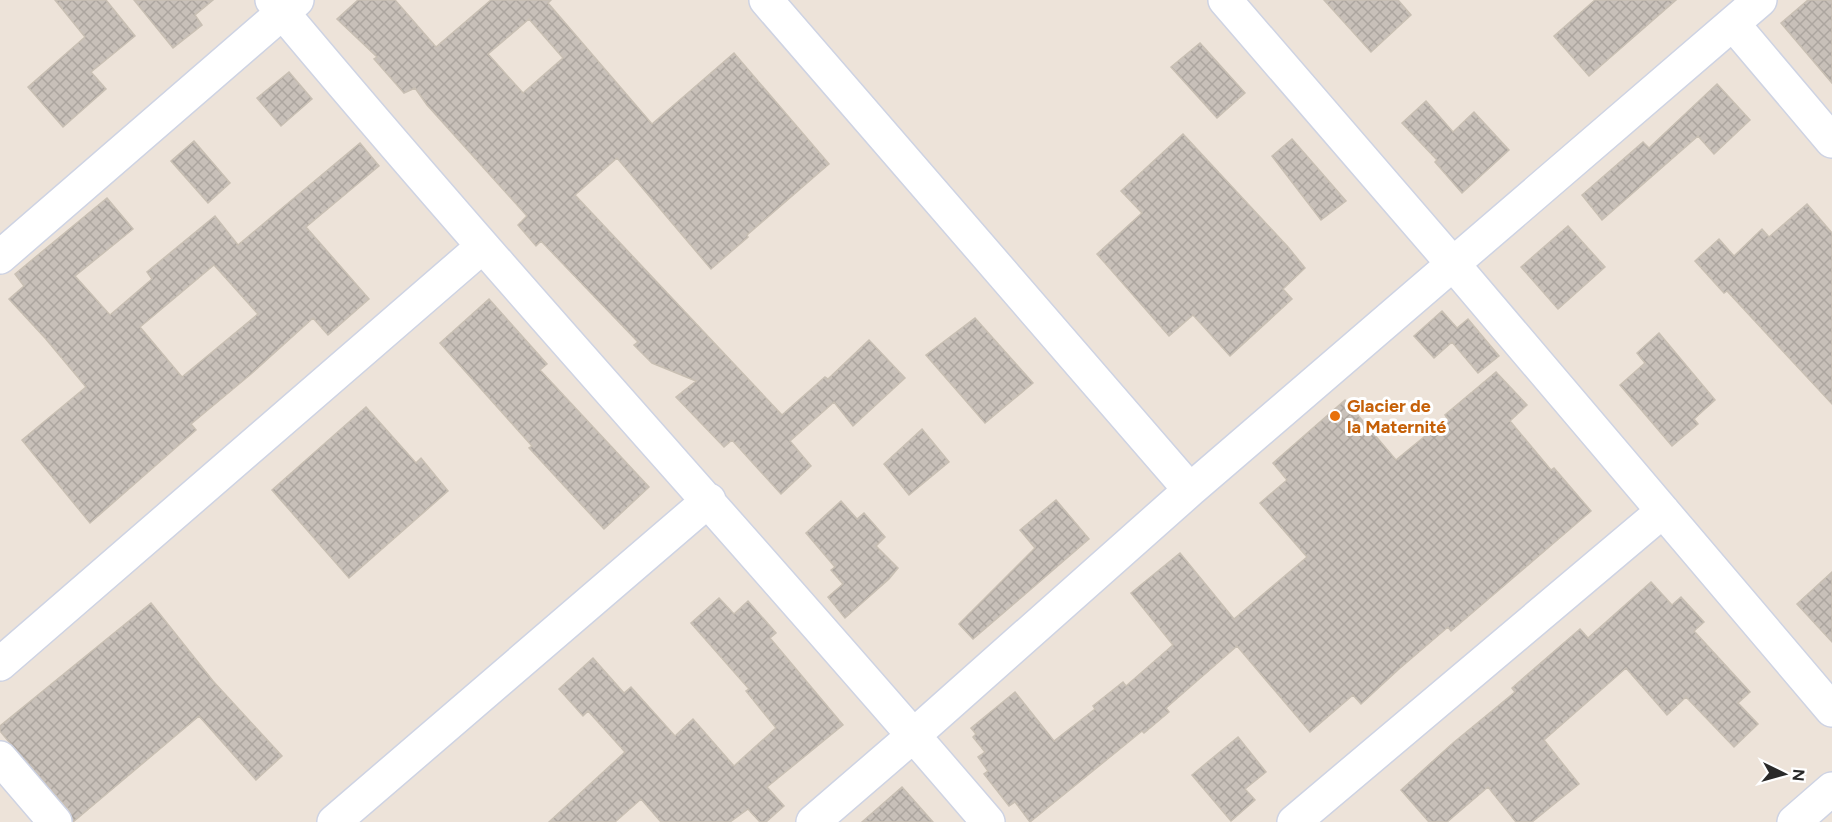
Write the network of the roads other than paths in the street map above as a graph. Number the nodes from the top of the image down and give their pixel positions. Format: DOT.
graph roads {
  1 [pos="766,0"];
  2 [pos="1225,0"];
  3 [pos="1760,0"];
  4 [pos="284,4"];
  5 [pos="1733,24"];
  6 [pos="1832,141"];
  7 [pos="482,247"];
  8 [pos="0,257"];
  9 [pos="1453,264"];
  10 [pos="1190,490"];
  11 [pos="709,500"];
  12 [pos="1663,511"];
  13 [pos="0,664"];
  14 [pos="1832,710"];
  15 [pos="914,735"];
  16 [pos="0,758"];
  17 [pos="1832,789"];
  18 [pos="55,822"];
  19 [pos="334,822"];
  20 [pos="813,822"];
  21 [pos="988,822"];
  22 [pos="1294,822"];
  23 [pos="1794,822"];
  1 -- 10 [label="street"];
  2 -- 9 [label="street"];
  3 -- 5 [label="street"];
  4 -- 7 [label="street"];
  4 -- 8 [label="street"];
  5 -- 6 [label="street"];
  5 -- 9 [label="street"];
  7 -- 11 [label="street"];
  7 -- 13 [label="street"];
  9 -- 10 [label="street"];
  9 -- 12 [label="street"];
  10 -- 15 [label="street"];
  11 -- 15 [label="street"];
  11 -- 19 [label="street"];
  12 -- 14 [label="street"];
  12 -- 22 [label="street"];
  15 -- 20 [label="street"];
  15 -- 21 [label="street"];
  16 -- 18 [label="street"];
  17 -- 23 [label="street"];
}
